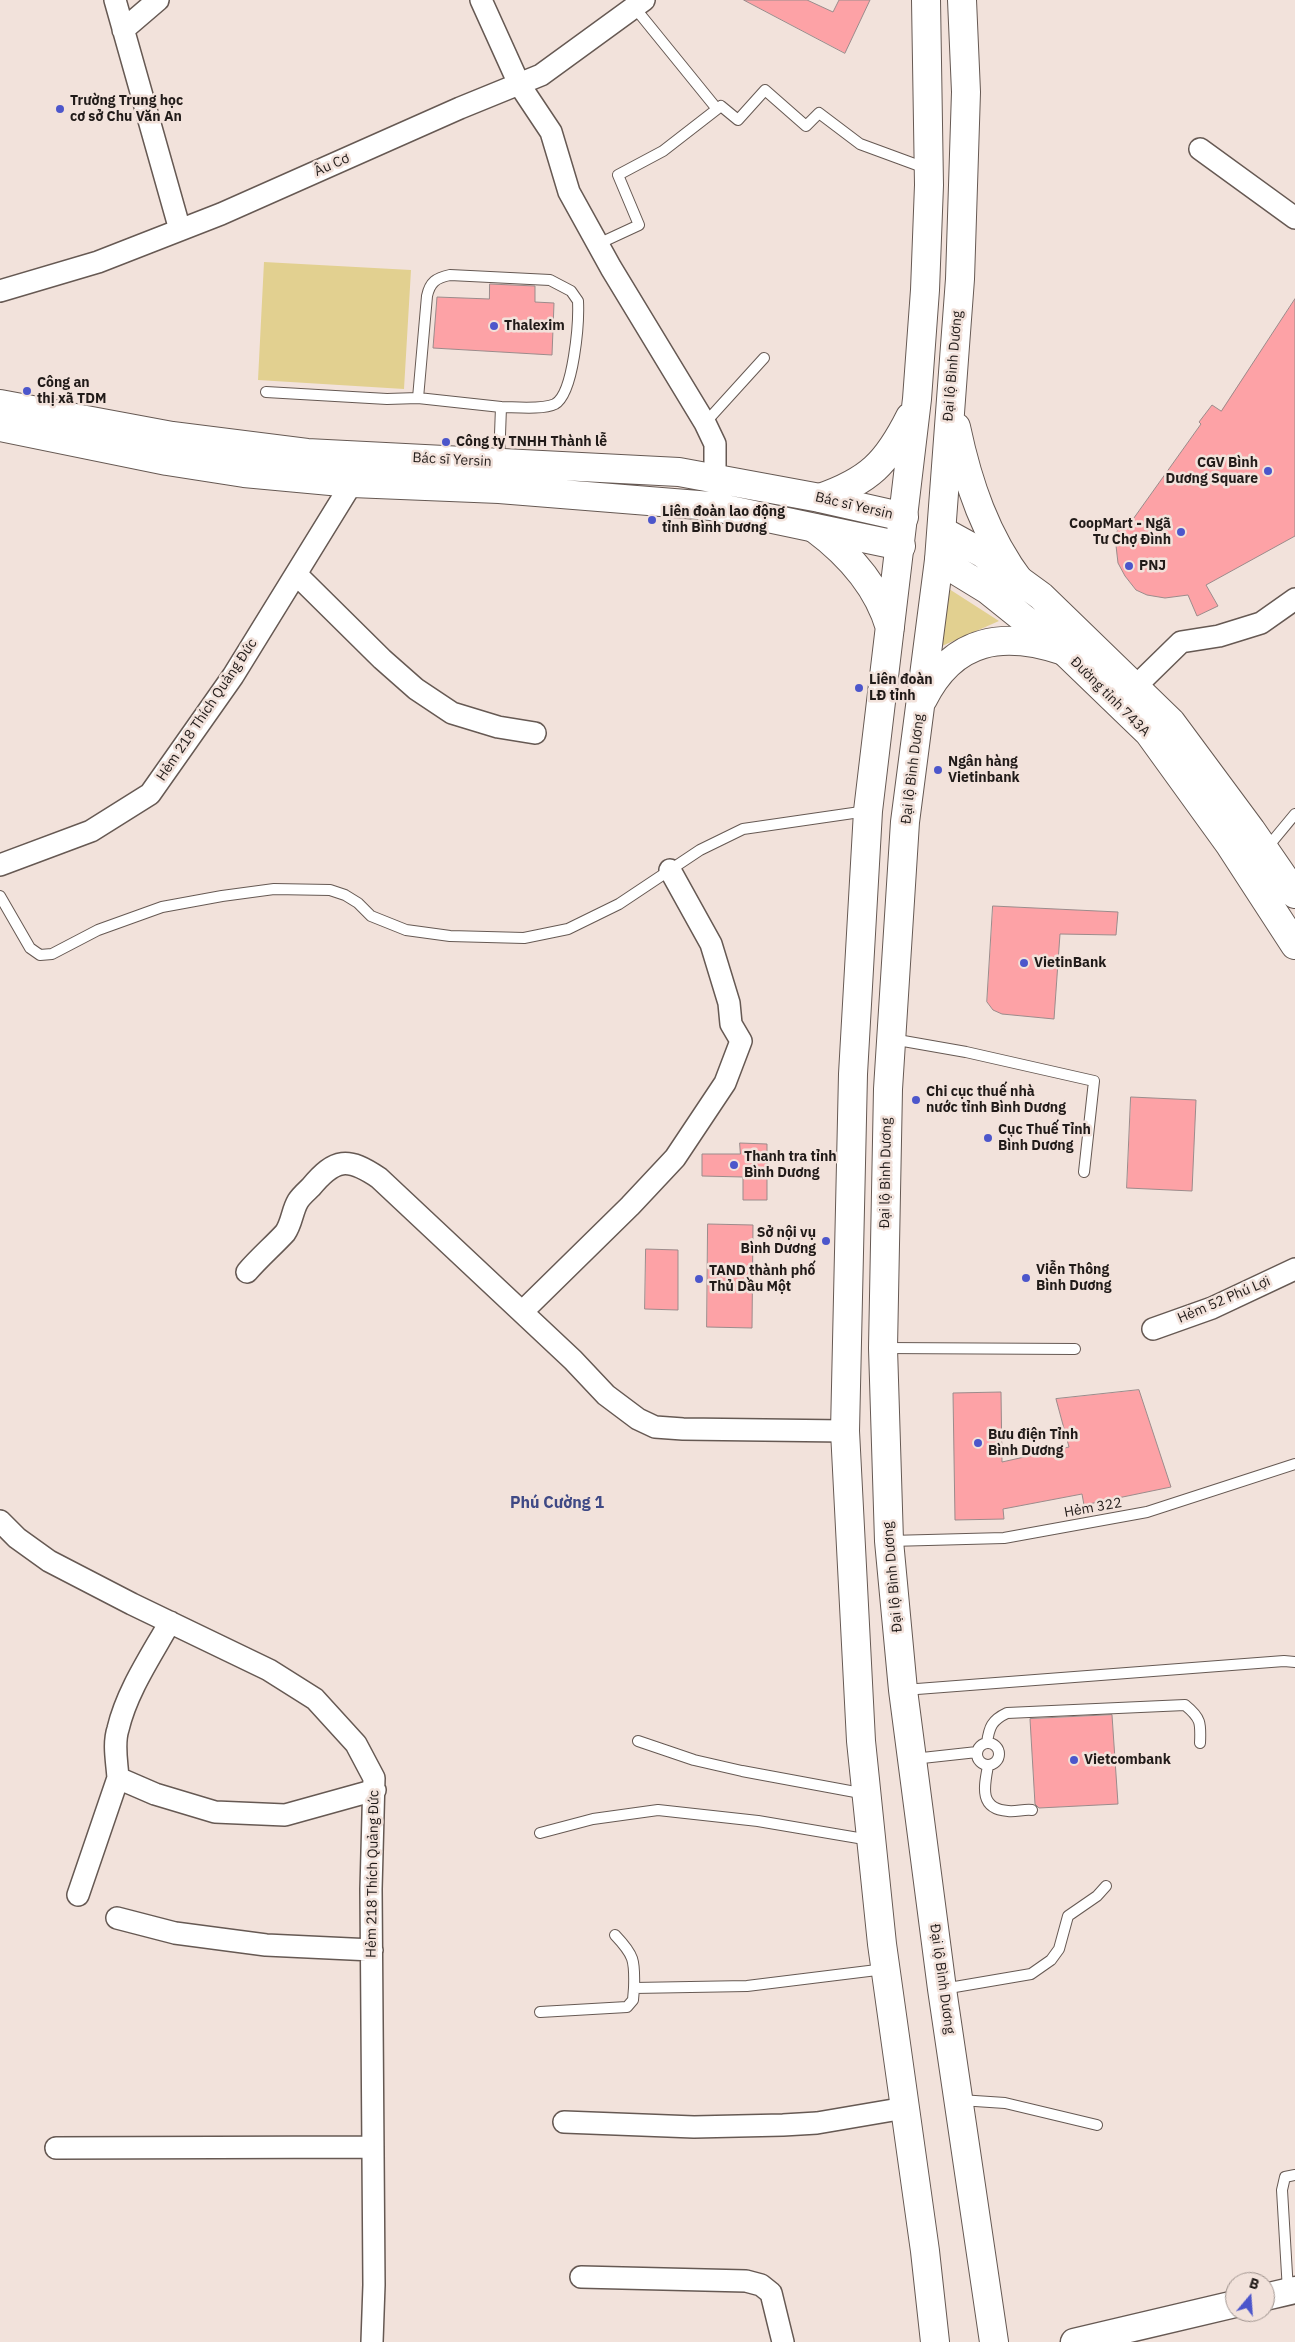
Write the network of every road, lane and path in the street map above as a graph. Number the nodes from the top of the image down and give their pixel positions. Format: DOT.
graph roads {
  1 [pos="115,0"];
  2 [pos="158,0"];
  3 [pos="481,0"];
  4 [pos="926,0"];
  5 [pos="962,0"];
  6 [pos="639,4"];
  7 [pos="123,30"];
  8 [pos="519,84"];
  9 [pos="717,110"];
  10 [pos="1200,149"];
  11 [pos="929,169"];
  12 [pos="1295,218"];
  13 [pos="180,230"];
  14 [pos="598,244"];
  15 [pos="0,291"];
  16 [pos="764,358"];
  17 [pos="266,392"];
  18 [pos="418,398"];
  19 [pos="917,399"];
  20 [pos="0,404"];
  21 [pos="951,405"];
  22 [pos="501,407"];
  23 [pos="705,423"];
  24 [pos="55,427"];
  25 [pos="0,428"];
  26 [pos="170,449"];
  27 [pos="360,455"];
  28 [pos="499,476"];
  29 [pos="715,478"];
  30 [pos="352,483"];
  31 [pos="820,498"];
  32 [pos="904,517"];
  33 [pos="814,528"];
  34 [pos="942,531"];
  35 [pos="901,546"];
  36 [pos="939,560"];
  37 [pos="296,574"];
  38 [pos="1022,583"];
  39 [pos="1295,600"];
  40 [pos="891,630"];
  41 [pos="1064,651"];
  42 [pos="1136,686"];
  43 [pos="920,705"];
  44 [pos="535,733"];
  45 [pos="868,811"];
  46 [pos="1295,814"];
  47 [pos="1258,840"];
  48 [pos="1230,845"];
  49 [pos="0,865"];
  50 [pos="670,870"];
  51 [pos="1295,894"];
  52 [pos="0,896"];
  53 [pos="1295,945"];
  54 [pos="891,1039"];
  55 [pos="1084,1172"];
  56 [pos="1295,1269"];
  57 [pos="247,1272"];
  58 [pos="522,1312"];
  59 [pos="1152,1329"];
  60 [pos="883,1348"];
  61 [pos="1075,1349"];
  62 [pos="885,1430"];
  63 [pos="845,1431"];
  64 [pos="1295,1464"];
  65 [pos="0,1521"];
  66 [pos="889,1541"];
  67 [pos="170,1622"];
  68 [pos="1295,1662"];
  69 [pos="903,1690"];
  70 [pos="638,1741"];
  71 [pos="987,1743"];
  72 [pos="1200,1743"];
  73 [pos="977,1752"];
  74 [pos="911,1759"];
  75 [pos="988,1766"];
  76 [pos="118,1778"];
  77 [pos="375,1790"];
  78 [pos="867,1794"];
  79 [pos="1032,1810"];
  80 [pos="540,1833"];
  81 [pos="871,1840"];
  82 [pos="1106,1886"];
  83 [pos="78,1896"];
  84 [pos="117,1918"];
  85 [pos="615,1935"];
  86 [pos="372,1950"];
  87 [pos="886,1969"];
  88 [pos="634,1988"];
  89 [pos="942,1989"];
  90 [pos="540,2012"];
  91 [pos="959,2100"];
  92 [pos="905,2108"];
  93 [pos="564,2122"];
  94 [pos="1097,2124"];
  95 [pos="373,2147"];
  96 [pos="56,2148"];
  97 [pos="1295,2174"];
  98 [pos="582,2277"];
  99 [pos="1283,2293"];
  100 [pos="1225,2306"];
  101 [pos="372,2342"];
  102 [pos="783,2342"];
  103 [pos="935,2342"];
  104 [pos="994,2342"];
  105 [pos="1074,2342"];
  1 -- 7 [label="street"];
  2 -- 7 [label="street"];
  3 -- 8 [label="street"];
  4 -- 11 [label="main road"];
  5 -- 21 [label="main road, Đại lộ Bình Dương"];
  6 -- 8 [label="street, Âu Cơ"];
  6 -- 9 [label="lane"];
  7 -- 13 [label="street"];
  8 -- 13 [label="street, Âu Cơ"];
  8 -- 14 [label="street"];
  9 -- 11 [label="lane"];
  9 -- 14 [label="lane"];
  10 -- 12 [label="street"];
  11 -- 19 [label="main road"];
  13 -- 15 [label="street, Âu Cơ"];
  14 -- 23 [label="street"];
  16 -- 23 [label="lane"];
  17 -- 18 [label="lane"];
  18 -- 22 [label="lane"];
  18 -- 22 [label="lane"];
  19 -- 31 [label="main road"];
  19 -- 32 [label="main road"];
  20 -- 24 [label="main road, Bác sĩ Yersin"];
  21 -- 34 [label="main road, Đại lộ Bình Dương"];
  21 -- 38 [label="main road"];
  22 -- 28 [label="lane"];
  23 -- 29 [label="street"];
  24 -- 25 [label="main road, Bác sĩ Yersin"];
  24 -- 26 [label="main road, Bác sĩ Yersin"];
  26 -- 27 [label="main road, Bác sĩ Yersin"];
  26 -- 30 [label="main road, Bác sĩ Yersin"];
  27 -- 28 [label="main road, Bác sĩ Yersin"];
  27 -- 30 [label="main road"];
  28 -- 29 [label="main road, Bác sĩ Yersin"];
  28 -- 30 [label="main road, Bác sĩ Yersin"];
  28 -- 33 [label="main road, Bác sĩ Yersin"];
  29 -- 31 [label="main road, Bác sĩ Yersin"];
  30 -- 37 [label="street, Hẻm 218 Thích Quảng Đức"];
  31 -- 32 [label="main road, Bác sĩ Yersin"];
  32 -- 34 [label="main road, Bác sĩ Yersin"];
  32 -- 35 [label="main road"];
  33 -- 35 [label="main road, Bác sĩ Yersin"];
  33 -- 40 [label="main road"];
  34 -- 36 [label="main road, Đại lộ Bình Dương"];
  34 -- 38 [label="main road, Đường tỉnh 743A"];
  35 -- 36 [label="main road, Đường tỉnh 743A"];
  35 -- 40 [label="main road"];
  36 -- 41 [label="main road, Đường tỉnh 743A"];
  36 -- 43 [label="main road, Đại lộ Bình Dương"];
  37 -- 44 [label="street"];
  37 -- 49 [label="street, Hẻm 218 Thích Quảng Đức"];
  38 -- 42 [label="main road, Đường tỉnh 743A"];
  39 -- 42 [label="street"];
  40 -- 45 [label="main road"];
  41 -- 43 [label="main road"];
  41 -- 48 [label="main road, Đường tỉnh 743A"];
  42 -- 47 [label="main road, Đường tỉnh 743A"];
  43 -- 54 [label="main road, Đại lộ Bình Dương"];
  45 -- 50 [label="lane"];
  45 -- 63 [label="main road"];
  46 -- 47 [label="lane"];
  47 -- 48 [label="main road"];
  47 -- 51 [label="main road, Đường tỉnh 743A"];
  48 -- 53 [label="main road, Đường tỉnh 743A"];
  50 -- 52 [label="lane"];
  50 -- 58 [label="street"];
  54 -- 55 [label="lane"];
  54 -- 60 [label="main road, Đại lộ Bình Dương"];
  56 -- 59 [label="street, Hẻm 52 Phú Lợi"];
  57 -- 58 [label="street"];
  58 -- 63 [label="street"];
  60 -- 61 [label="lane"];
  60 -- 62 [label="main road, Đại lộ Bình Dương"];
  62 -- 63 [label="main road"];
  62 -- 66 [label="main road, Đại lộ Bình Dương"];
  63 -- 78 [label="main road"];
  64 -- 66 [label="lane, Hẻm 322"];
  65 -- 67 [label="street, Hẻm 218 Thích Quảng Đức"];
  66 -- 69 [label="main road, Đại lộ Bình Dương"];
  67 -- 76 [label="street"];
  67 -- 77 [label="street, Hẻm 218 Thích Quảng Đức"];
  68 -- 69 [label="lane"];
  69 -- 74 [label="main road, Đại lộ Bình Dương"];
  70 -- 78 [label="lane"];
  71 -- 72 [label="lane"];
  71 -- 73 [label="lane"];
  71 -- 75 [label="lane"];
  73 -- 74 [label="lane"];
  73 -- 75 [label="lane"];
  74 -- 89 [label="main road, Đại lộ Bình Dương"];
  75 -- 79 [label="lane"];
  76 -- 77 [label="street"];
  76 -- 83 [label="street"];
  77 -- 86 [label="street, Hẻm 218 Thích Quảng Đức"];
  78 -- 81 [label="main road"];
  80 -- 81 [label="lane"];
  81 -- 87 [label="main road"];
  82 -- 89 [label="lane"];
  84 -- 86 [label="street"];
  85 -- 88 [label="lane"];
  86 -- 95 [label="street, Hẻm 218 Thích Quảng Đức"];
  87 -- 88 [label="lane"];
  87 -- 92 [label="main road"];
  88 -- 90 [label="lane"];
  89 -- 91 [label="main road, Đại lộ Bình Dương"];
  91 -- 94 [label="lane"];
  91 -- 104 [label="main road, Đại lộ Bình Dương"];
  92 -- 93 [label="street"];
  92 -- 103 [label="main road"];
  95 -- 96 [label="street"];
  95 -- 101 [label="street, Hẻm 218 Thích Quảng Đức"];
  97 -- 99 [label="lane"];
  98 -- 102 [label="street"];
  100 -- 105 [label="street"];
}
